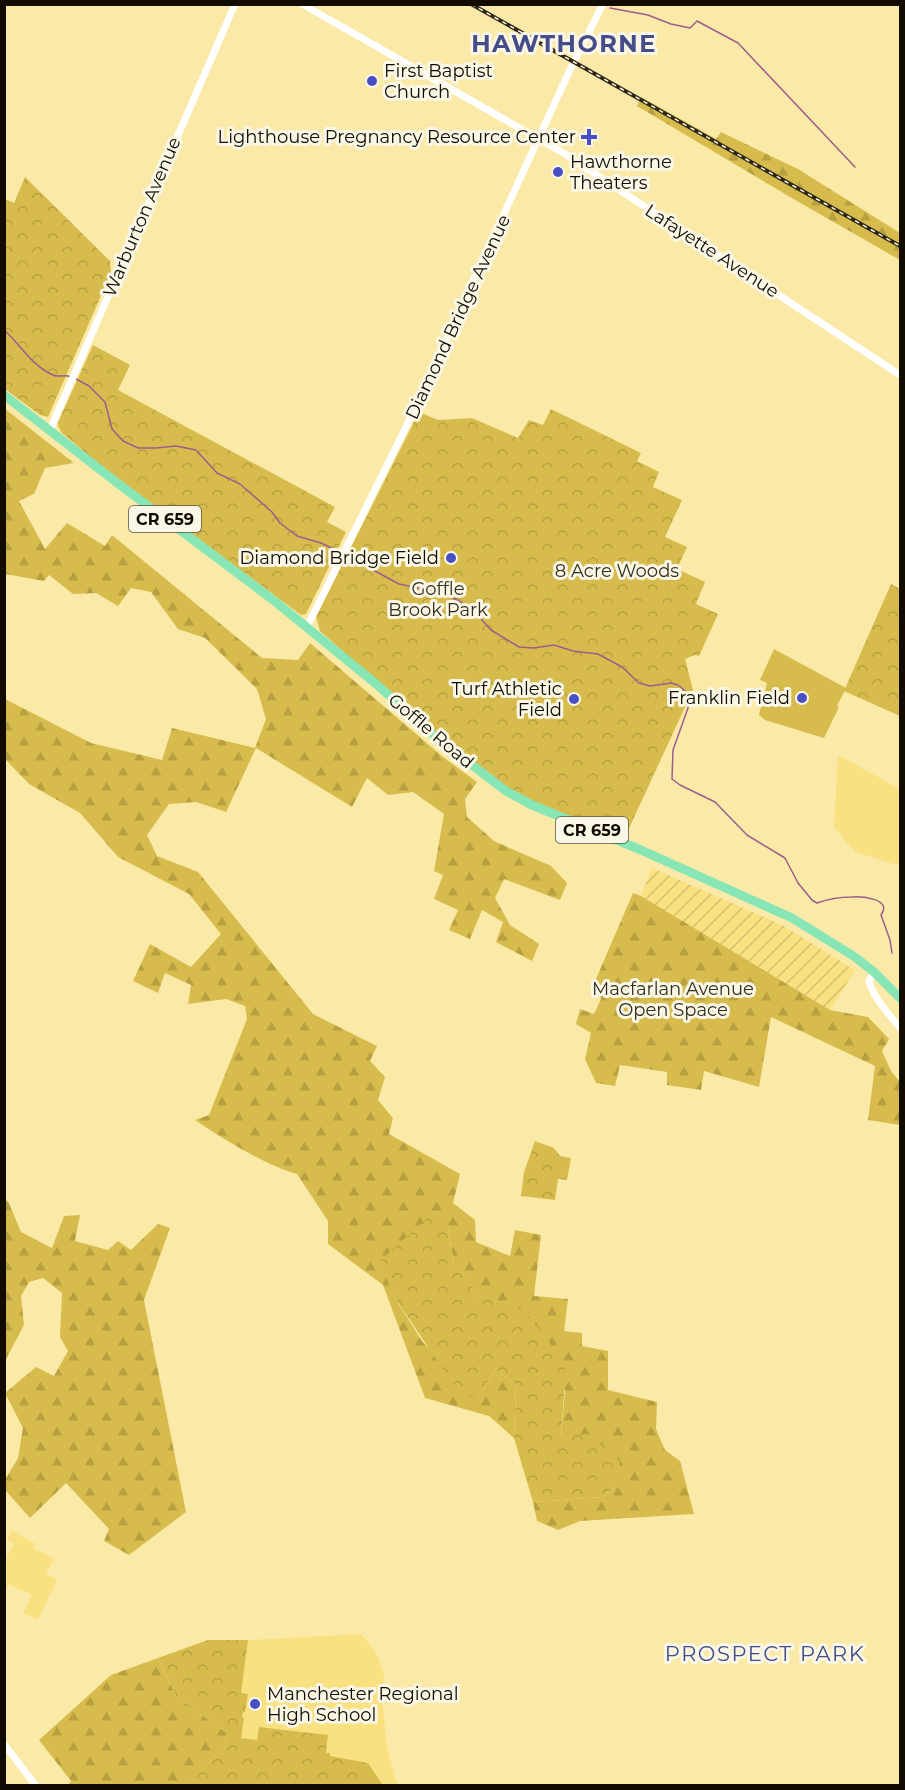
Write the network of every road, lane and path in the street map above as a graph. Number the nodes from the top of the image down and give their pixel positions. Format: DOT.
graph roads {
  1 [pos="235,4"];
  2 [pos="302,4"];
  3 [pos="603,4"];
  4 [pos="539,138"];
  5 [pos="900,375"];
  6 [pos="4,395"];
  7 [pos="50,430"];
  8 [pos="307,627"];
  9 [pos="874,972"];
  10 [pos="900,998"];
  11 [pos="900,1028"];
  12 [pos="4,1744"];
  13 [pos="36,1785"];
  1 -- 7 [label="street, Warburton Avenue"];
  2 -- 4 [label="street, Lafayette Avenue"];
  3 -- 4 [label="street, Diamond Bridge Avenue"];
  4 -- 5 [label="street, Lafayette Avenue"];
  4 -- 8 [label="street, Diamond Bridge Avenue"];
  6 -- 7 [label="main road, Goffle Road / CR 659"];
  7 -- 8 [label="main road, Goffle Road / CR 659"];
  8 -- 9 [label="main road, Goffle Road / CR 659"];
  9 -- 10 [label="main road, Goffle Road / CR 659"];
  9 -- 11 [label="street"];
  12 -- 13 [label="street"];
}
